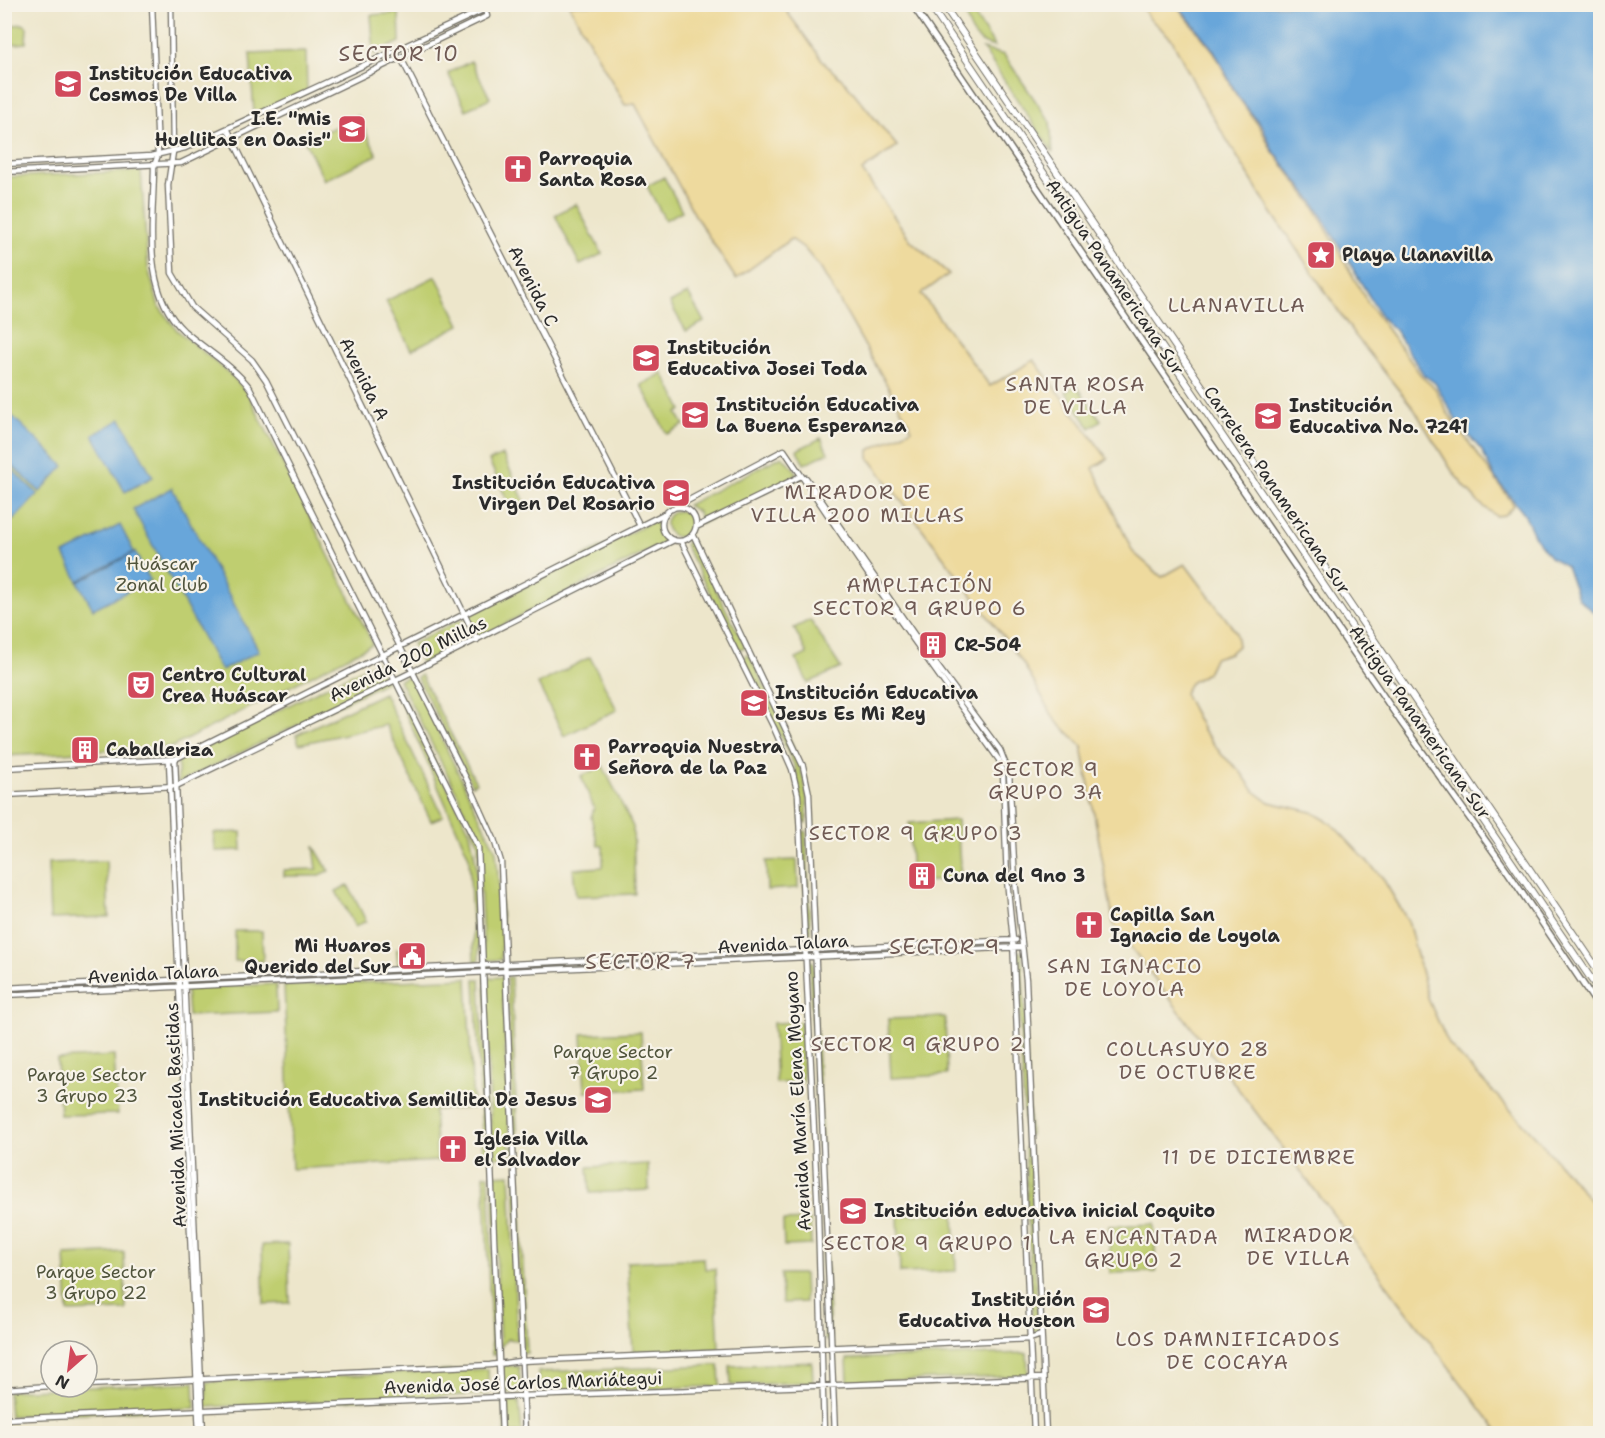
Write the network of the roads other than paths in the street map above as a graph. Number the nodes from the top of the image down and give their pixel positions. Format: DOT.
graph roads {
  1 [pos="152,4"];
  2 [pos="171,4"];
  3 [pos="912,4"];
  4 [pos="929,4"];
  5 [pos="943,4"];
  6 [pos="401,58"];
  7 [pos="228,130"];
  8 [pos="232,139"];
  9 [pos="173,152"];
  10 [pos="158,155"];
  11 [pos="4,164"];
  12 [pos="169,165"];
  13 [pos="154,166"];
  14 [pos="4,172"];
  15 [pos="801,476"];
  16 [pos="672,509"];
  17 [pos="666,513"];
  18 [pos="640,526"];
  19 [pos="696,527"];
  20 [pos="693,534"];
  21 [pos="674,540"];
  22 [pos="681,541"];
  23 [pos="464,615"];
  24 [pos="477,640"];
  25 [pos="399,647"];
  26 [pos="379,649"];
  27 [pos="384,655"];
  28 [pos="378,657"];
  29 [pos="412,672"];
  30 [pos="396,680"];
  31 [pos="175,759"];
  32 [pos="169,761"];
  33 [pos="4,768"];
  34 [pos="176,786"];
  35 [pos="170,787"];
  36 [pos="4,795"];
  37 [pos="1013,940"];
  38 [pos="1022,940"];
  39 [pos="1022,946"];
  40 [pos="1013,947"];
  41 [pos="816,953"];
  42 [pos="805,954"];
  43 [pos="481,969"];
  44 [pos="504,969"];
  45 [pos="1600,973"];
  46 [pos="181,984"];
  47 [pos="4,988"];
  48 [pos="1600,992"];
  49 [pos="4,994"];
  50 [pos="1600,1009"];
  51 [pos="1041,1335"];
  52 [pos="1030,1338"];
  53 [pos="832,1347"];
  54 [pos="823,1348"];
  55 [pos="520,1361"];
  56 [pos="499,1363"];
  57 [pos="4,1373"];
  58 [pos="1043,1378"];
  59 [pos="1031,1379"];
  60 [pos="199,1380"];
  61 [pos="99,1384"];
  62 [pos="835,1385"];
  63 [pos="824,1386"];
  64 [pos="39,1387"];
  65 [pos="5,1389"];
  66 [pos="523,1396"];
  67 [pos="500,1397"];
  68 [pos="200,1410"];
  69 [pos="5,1419"];
  70 [pos="7,1434"];
  71 [pos="201,1434"];
  72 [pos="502,1434"];
  73 [pos="525,1434"];
  74 [pos="824,1434"];
  75 [pos="835,1434"];
  76 [pos="1034,1434"];
  77 [pos="1046,1434"];
  1 -- 10 [label="street"];
  2 -- 9 [label="street"];
  3 -- 50 [label="main road, Antigua Panamericana Sur"];
  4 -- 48 [label="highway, Carretera Panamericana Sur"];
  5 -- 45 [label="highway, Carretera Panamericana Sur"];
  6 -- 7 [label="street"];
  6 -- 8 [label="street"];
  6 -- 18 [label="street, Avenida C"];
  7 -- 8 [label="street, Avenida A"];
  7 -- 9 [label="street"];
  8 -- 12 [label="street"];
  8 -- 23 [label="street, Avenida A"];
  9 -- 10 [label="street"];
  9 -- 12 [label="street"];
  10 -- 11 [label="street"];
  10 -- 13 [label="street"];
  12 -- 13 [label="street"];
  12 -- 25 [label="street"];
  13 -- 14 [label="street"];
  13 -- 26 [label="street"];
  15 -- 16 [label="street"];
  15 -- 19 [label="street"];
  15 -- 37 [label="street"];
  15 -- 38 [label="street"];
  16 -- 17 [label="street"];
  16 -- 19 [label="street"];
  17 -- 18 [label="street, Avenida 200 Millas"];
  17 -- 21 [label="street"];
  18 -- 23 [label="street, Avenida 200 Millas"];
  19 -- 20 [label="street"];
  20 -- 22 [label="street"];
  20 -- 41 [label="street, Avenida María Elena Moyano"];
  21 -- 22 [label="street"];
  21 -- 24 [label="street, Avenida 200 Millas"];
  22 -- 42 [label="street, Avenida María Elena Moyano"];
  23 -- 24 [label="street, Avenida A"];
  23 -- 25 [label="street, Avenida 200 Millas"];
  24 -- 29 [label="street, Avenida 200 Millas"];
  25 -- 27 [label="street, Avenida 200 Millas"];
  25 -- 29 [label="street"];
  26 -- 27 [label="street"];
  26 -- 28 [label="street"];
  27 -- 28 [label="street, Avenida 200 Millas"];
  27 -- 30 [label="street"];
  28 -- 31 [label="street, Avenida 200 Millas"];
  29 -- 30 [label="street, Avenida 200 Millas"];
  29 -- 44 [label="street"];
  30 -- 34 [label="street, Avenida 200 Millas"];
  30 -- 43 [label="street"];
  31 -- 32 [label="street, Avenida 200 Millas"];
  31 -- 34 [label="street, Avenida Micaela Bastidas"];
  32 -- 33 [label="street, Avenida 200 Millas"];
  32 -- 35 [label="street, Avenida Micaela Bastidas"];
  34 -- 35 [label="street, Avenida 200 Millas"];
  34 -- 46 [label="street, Avenida Micaela Bastidas"];
  35 -- 36 [label="street, Avenida 200 Millas"];
  35 -- 46 [label="street, Avenida Micaela Bastidas"];
  37 -- 38 [label="street, Avenida Talara"];
  37 -- 40 [label="street"];
  37 -- 41 [label="street, Avenida Talara"];
  38 -- 39 [label="street"];
  39 -- 40 [label="street, Avenida Talara"];
  39 -- 51 [label="street"];
  40 -- 41 [label="street, Avenida Talara"];
  40 -- 52 [label="street"];
  41 -- 42 [label="street, Avenida Talara"];
  41 -- 53 [label="street, Avenida María Elena Moyano"];
  42 -- 44 [label="street, Avenida Talara"];
  42 -- 54 [label="street, Avenida María Elena Moyano"];
  43 -- 44 [label="street, Avenida Talara"];
  43 -- 46 [label="street, Avenida Talara"];
  43 -- 56 [label="street"];
  44 -- 55 [label="street"];
  46 -- 47 [label="street, Avenida Talara"];
  46 -- 49 [label="street, Avenida Talara"];
  46 -- 60 [label="street, Avenida Micaela Bastidas"];
  51 -- 52 [label="street, Avenida José Carlos Mariátegui"];
  51 -- 58 [label="street"];
  52 -- 53 [label="street, Avenida José Carlos Mariátegui"];
  52 -- 59 [label="street"];
  53 -- 54 [label="street, Avenida José Carlos Mariátegui"];
  53 -- 62 [label="street, Avenida María Elena Moyano"];
  54 -- 55 [label="street, Avenida José Carlos Mariátegui"];
  54 -- 63 [label="street, Avenida María Elena Moyano"];
  55 -- 56 [label="street, Avenida José Carlos Mariátegui"];
  55 -- 66 [label="street"];
  56 -- 60 [label="street, Avenida José Carlos Mariátegui"];
  56 -- 67 [label="street"];
  57 -- 65 [label="street"];
  58 -- 59 [label="street, Avenida José Carlos Mariátegui"];
  58 -- 77 [label="street"];
  59 -- 62 [label="street, Avenida José Carlos Mariátegui"];
  59 -- 76 [label="street"];
  60 -- 61 [label="street, Avenida José Carlos Mariátegui"];
  60 -- 68 [label="street, Avenida Micaela Bastidas"];
  62 -- 63 [label="street, Avenida José Carlos Mariátegui"];
  62 -- 75 [label="street, Avenida María Elena Moyano"];
  63 -- 66 [label="street, Avenida José Carlos Mariátegui"];
  63 -- 74 [label="street, Avenida María Elena Moyano"];
  64 -- 65 [label="street"];
  65 -- 69 [label="street"];
  66 -- 67 [label="street, Avenida José Carlos Mariátegui"];
  66 -- 73 [label="street"];
  67 -- 68 [label="street, Avenida José Carlos Mariátegui"];
  67 -- 72 [label="street"];
  68 -- 69 [label="street, Avenida José Carlos Mariátegui"];
  68 -- 71 [label="street, Avenida Micaela Bastidas"];
  69 -- 70 [label="street"];
}
